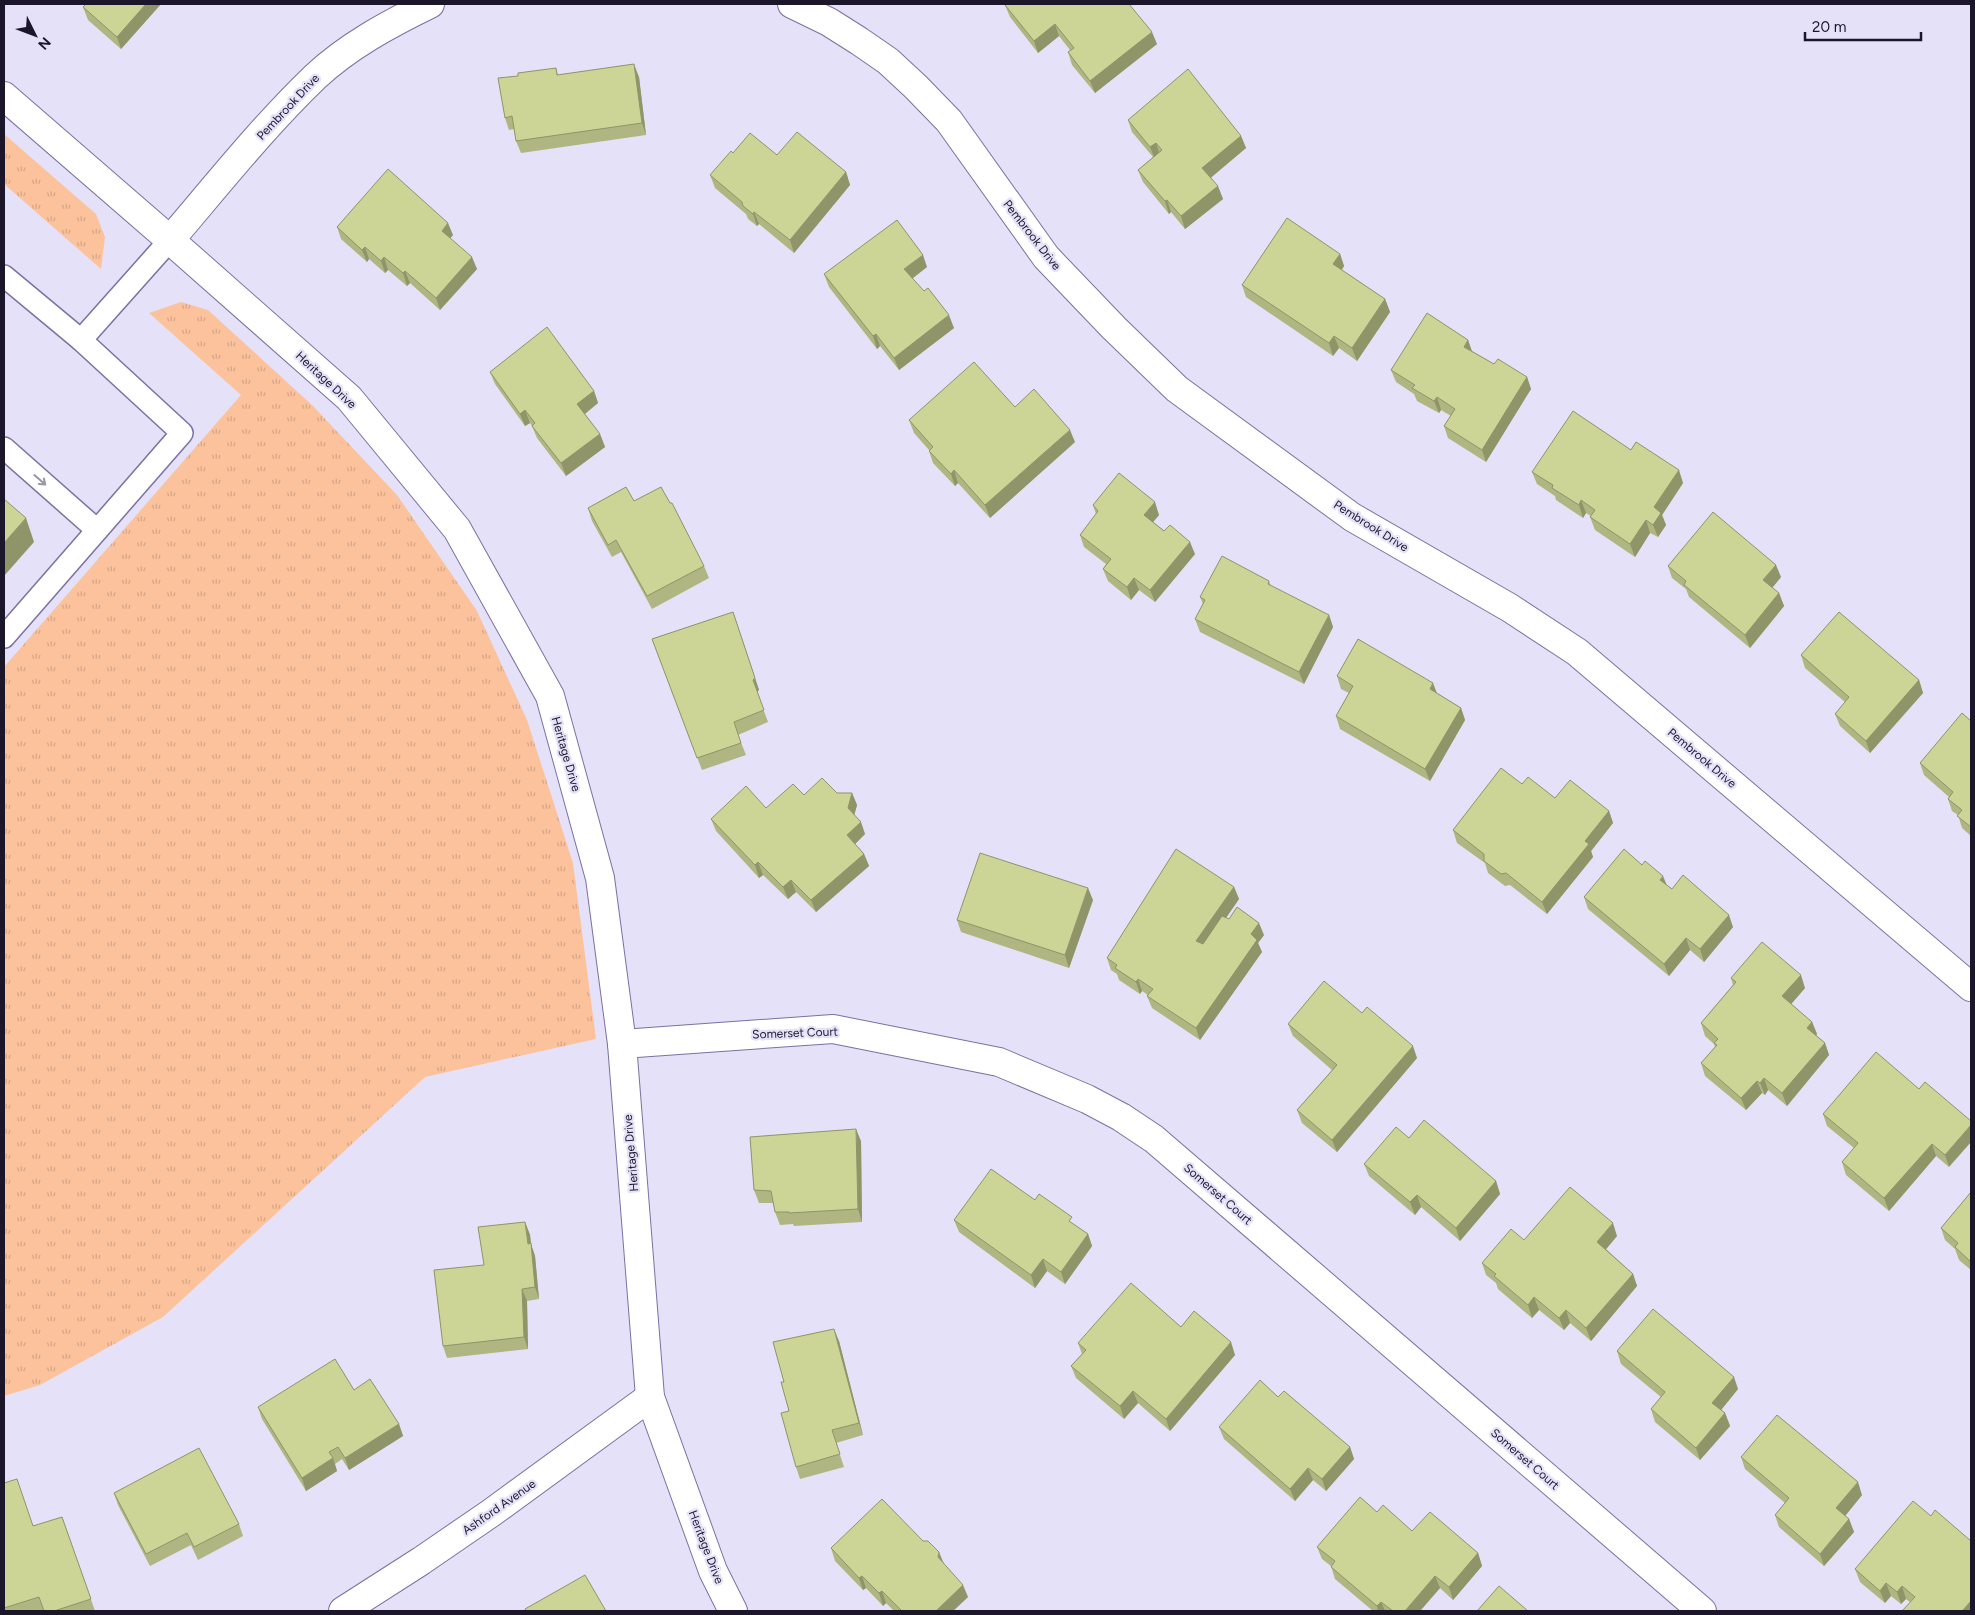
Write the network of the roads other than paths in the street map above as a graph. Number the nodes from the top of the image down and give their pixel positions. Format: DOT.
graph roads {
  1 [pos="430,4"];
  2 [pos="792,4"];
  3 [pos="4,96"];
  4 [pos="170,240"];
  5 [pos="4,276"];
  6 [pos="81,340"];
  7 [pos="4,448"];
  8 [pos="98,530"];
  9 [pos="4,637"];
  10 [pos="1971,987"];
  11 [pos="622,1044"];
  12 [pos="650,1397"];
  13 [pos="343,1611"];
  14 [pos="733,1611"];
  15 [pos="1702,1611"];
  1 -- 4 [label="street, Pembrook Drive"];
  2 -- 10 [label="street, Pembrook Drive"];
  3 -- 4 [label="street, Heritage Drive"];
  4 -- 6 [label="lane"];
  4 -- 11 [label="street, Heritage Drive"];
  5 -- 6 [label="lane"];
  6 -- 8 [label="lane"];
  7 -- 8 [label="lane, one-way"];
  8 -- 9 [label="lane"];
  11 -- 12 [label="street, Heritage Drive"];
  11 -- 15 [label="street, Somerset Court"];
  12 -- 13 [label="street, Ashford Avenue"];
  12 -- 14 [label="street, Heritage Drive"];
}
